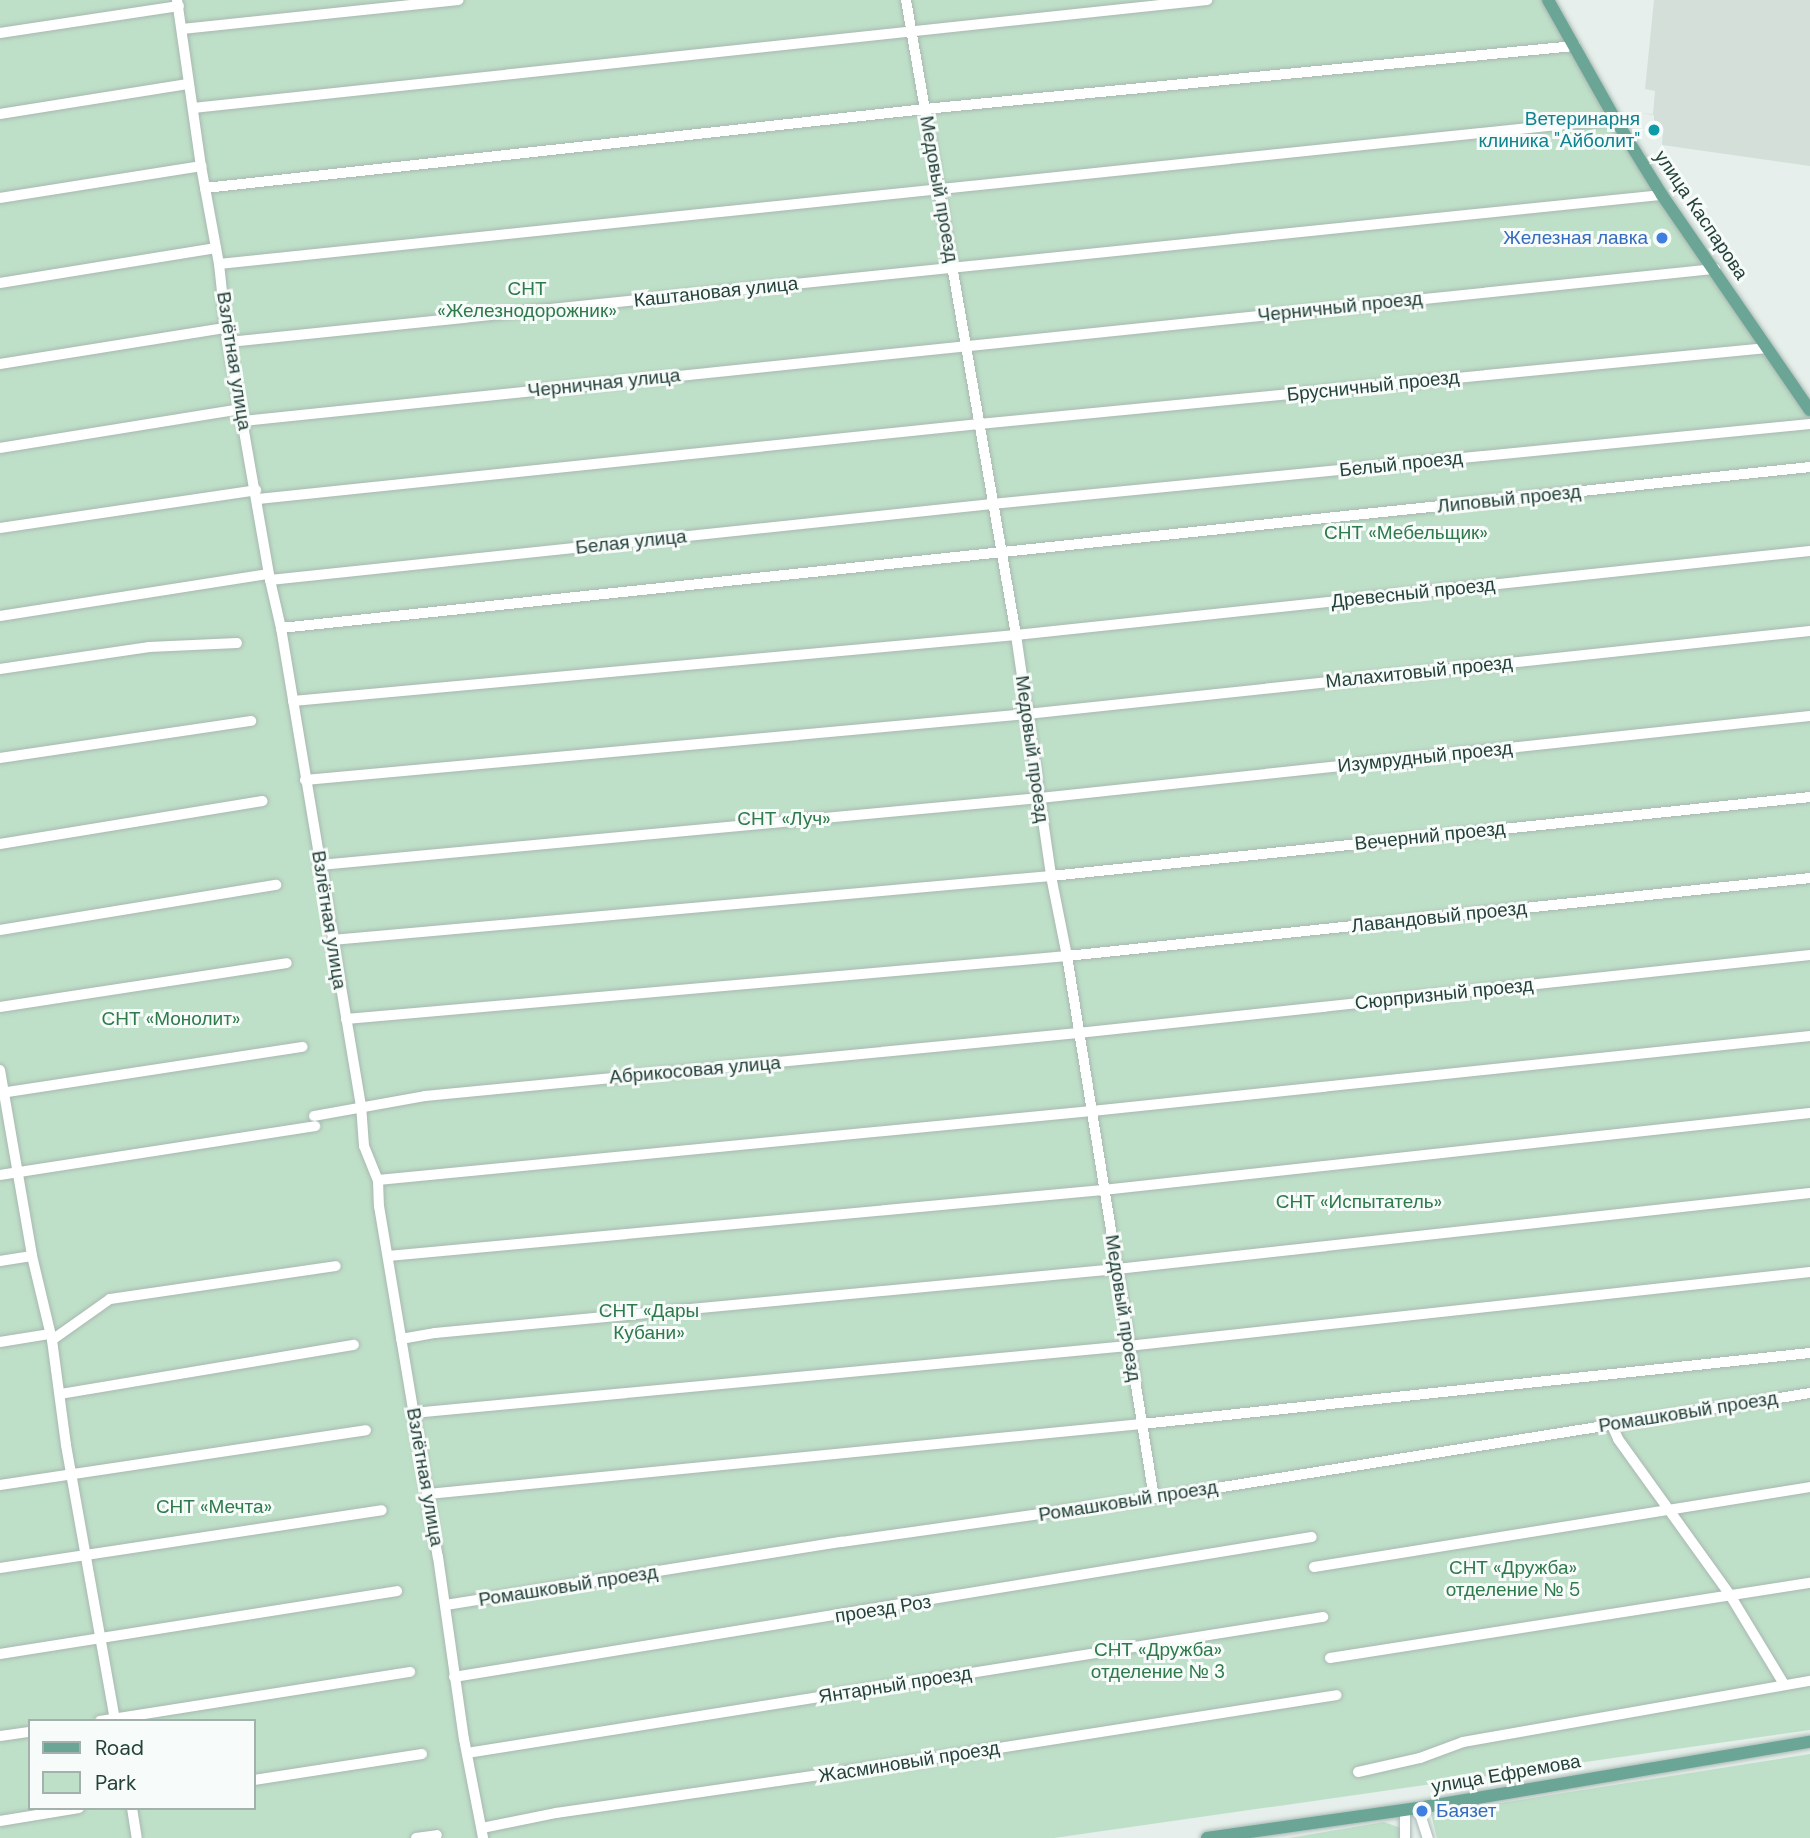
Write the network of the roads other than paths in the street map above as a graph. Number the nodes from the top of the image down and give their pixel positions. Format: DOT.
graph roads {
  1 [pos="458,0"];
  2 [pos="906,0"];
  3 [pos="1207,0"];
  4 [pos="1549,0"];
  5 [pos="178,3"];
  6 [pos="182,29"];
  7 [pos="911,32"];
  8 [pos="0,33"];
  9 [pos="1574,46"];
  10 [pos="188,84"];
  11 [pos="193,108"];
  12 [pos="925,108"];
  13 [pos="0,114"];
  14 [pos="1615,119"];
  15 [pos="201,166"];
  16 [pos="937,187"];
  17 [pos="205,188"];
  18 [pos="1662,195"];
  19 [pos="0,198"];
  20 [pos="216,248"];
  21 [pos="219,264"];
  22 [pos="952,268"];
  23 [pos="1714,269"];
  24 [pos="0,283"];
  25 [pos="226,328"];
  26 [pos="229,342"];
  27 [pos="966,345"];
  28 [pos="1767,348"];
  29 [pos="0,364"];
  30 [pos="241,409"];
  31 [pos="1810,410"];
  32 [pos="243,421"];
  33 [pos="979,424"];
  34 [pos="1810,424"];
  35 [pos="0,448"];
  36 [pos="1810,467"];
  37 [pos="257,494"];
  38 [pos="992,504"];
  39 [pos="0,528"];
  40 [pos="1810,551"];
  41 [pos="1000,554"];
  42 [pos="269,577"];
  43 [pos="0,616"];
  44 [pos="281,628"];
  45 [pos="1810,631"];
  46 [pos="1016,635"];
  47 [pos="237,643"];
  48 [pos="0,669"];
  49 [pos="293,701"];
  50 [pos="1027,714"];
  51 [pos="1810,716"];
  52 [pos="251,721"];
  53 [pos="0,758"];
  54 [pos="305,780"];
  55 [pos="1810,797"];
  56 [pos="1040,798"];
  57 [pos="263,801"];
  58 [pos="0,844"];
  59 [pos="320,865"];
  60 [pos="1051,876"];
  61 [pos="1810,878"];
  62 [pos="276,885"];
  63 [pos="0,930"];
  64 [pos="331,940"];
  65 [pos="1067,956"];
  66 [pos="1810,956"];
  67 [pos="287,963"];
  68 [pos="0,1007"];
  69 [pos="346,1019"];
  70 [pos="1078,1033"];
  71 [pos="1810,1036"];
  72 [pos="303,1047"];
  73 [pos="0,1070"];
  74 [pos="2,1093"];
  75 [pos="361,1105"];
  76 [pos="1092,1111"];
  77 [pos="1810,1113"];
  78 [pos="17,1172"];
  79 [pos="0,1175"];
  80 [pos="379,1180"];
  81 [pos="1103,1190"];
  82 [pos="1810,1193"];
  83 [pos="388,1255"];
  84 [pos="32,1256"];
  85 [pos="0,1261"];
  86 [pos="336,1266"];
  87 [pos="1117,1269"];
  88 [pos="1810,1272"];
  89 [pos="51,1337"];
  90 [pos="401,1339"];
  91 [pos="0,1342"];
  92 [pos="354,1345"];
  93 [pos="1128,1346"];
  94 [pos="1810,1353"];
  95 [pos="1810,1393"];
  96 [pos="60,1394"];
  97 [pos="414,1413"];
  98 [pos="1611,1423"];
  99 [pos="1142,1424"];
  100 [pos="366,1430"];
  101 [pos="72,1474"];
  102 [pos="0,1485"];
  103 [pos="1810,1487"];
  104 [pos="428,1494"];
  105 [pos="1154,1498"];
  106 [pos="382,1510"];
  107 [pos="1669,1510"];
  108 [pos="1312,1537"];
  109 [pos="86,1555"];
  110 [pos="1314,1567"];
  111 [pos="0,1568"];
  112 [pos="1810,1583"];
  113 [pos="397,1591"];
  114 [pos="1730,1595"];
  115 [pos="446,1605"];
  116 [pos="1323,1618"];
  117 [pos="102,1638"];
  118 [pos="0,1654"];
  119 [pos="1330,1658"];
  120 [pos="410,1672"];
  121 [pos="454,1677"];
  122 [pos="1810,1681"];
  123 [pos="1784,1684"];
  124 [pos="1336,1695"];
  125 [pos="115,1719"];
  126 [pos="121,1719"];
  127 [pos="28,1732"];
  128 [pos="0,1736"];
  129 [pos="1810,1742"];
  130 [pos="467,1753"];
  131 [pos="422,1754"];
  132 [pos="1358,1772"];
  133 [pos="256,1780"];
  134 [pos="1412,1809"];
  135 [pos="67,1810"];
  136 [pos="132,1810"];
  137 [pos="0,1821"];
  138 [pos="483,1833"];
  139 [pos="437,1835"];
  140 [pos="137,1838"];
  141 [pos="416,1838"];
  142 [pos="1207,1838"];
  143 [pos="1405,1838"];
  144 [pos="1428,1838"];
  1 -- 6 [label="street"];
  2 -- 7 [label="street, Медовый проезд"];
  3 -- 7 [label="street"];
  4 -- 9 [label="main road, улица Каспарова"];
  5 -- 6 [label="street, Взлётная улица"];
  5 -- 8 [label="street"];
  6 -- 10 [label="street, Взлётная улица"];
  7 -- 11 [label="street"];
  7 -- 12 [label="street, Медовый проезд"];
  9 -- 12 [label="street"];
  9 -- 14 [label="main road, улица Каспарова"];
  10 -- 11 [label="street, Взлётная улица"];
  10 -- 13 [label="street"];
  11 -- 15 [label="street, Взлётная улица"];
  12 -- 16 [label="street, Медовый проезд"];
  12 -- 17 [label="street"];
  14 -- 16 [label="street"];
  14 -- 18 [label="main road, улица Каспарова"];
  15 -- 17 [label="street, Взлётная улица"];
  15 -- 19 [label="street"];
  16 -- 21 [label="street"];
  16 -- 22 [label="street, Медовый проезд"];
  17 -- 20 [label="street, Взлётная улица"];
  18 -- 22 [label="street, Каштановая улица"];
  18 -- 23 [label="main road, улица Каспарова"];
  20 -- 21 [label="street, Взлётная улица"];
  20 -- 24 [label="street"];
  21 -- 25 [label="street, Взлётная улица"];
  22 -- 26 [label="street, Каштановая улица"];
  22 -- 27 [label="street, Медовый проезд"];
  23 -- 27 [label="street, Черничный проезд"];
  23 -- 28 [label="main road, улица Каспарова"];
  25 -- 26 [label="street, Взлётная улица"];
  25 -- 29 [label="street"];
  26 -- 30 [label="street, Взлётная улица"];
  27 -- 32 [label="street, Черничная улица"];
  27 -- 33 [label="street, Медовый проезд"];
  28 -- 31 [label="main road, улица Каспарова"];
  28 -- 33 [label="street, Брусничный проезд"];
  30 -- 32 [label="street, Взлётная улица"];
  30 -- 35 [label="street"];
  32 -- 37 [label="street, Взлётная улица"];
  33 -- 37 [label="street, Брусничный проезд"];
  33 -- 38 [label="street, Медовый проезд"];
  34 -- 38 [label="street, Белый проезд"];
  36 -- 41 [label="street, Липовый проезд"];
  37 -- 39 [label="street, Брусничный проезд"];
  37 -- 42 [label="street, Взлётная улица"];
  38 -- 41 [label="street, Медовый проезд"];
  38 -- 42 [label="street, Белая улица"];
  40 -- 46 [label="street, Древесный проезд"];
  41 -- 44 [label="street, Липовый проезд"];
  41 -- 46 [label="street, Медовый проезд"];
  42 -- 43 [label="street, Белая улица"];
  42 -- 44 [label="street, Взлётная улица"];
  44 -- 49 [label="street, Взлётная улица"];
  45 -- 50 [label="street, Малахитовый проезд"];
  46 -- 49 [label="street, Древесный проезд"];
  46 -- 50 [label="street, Медовый проезд"];
  47 -- 48 [label="street"];
  49 -- 54 [label="street, Взлётная улица"];
  50 -- 54 [label="street, Малахитовый проезд"];
  50 -- 56 [label="street, Медовый проезд"];
  51 -- 56 [label="street, Изумрудный проезд"];
  52 -- 53 [label="street"];
  54 -- 59 [label="street, Взлётная улица"];
  55 -- 60 [label="street, Вечерний проезд"];
  56 -- 59 [label="street, Изумрудный проезд"];
  56 -- 60 [label="street, Медовый проезд"];
  57 -- 58 [label="street"];
  59 -- 64 [label="street, Взлётная улица"];
  60 -- 64 [label="street, Вечерний проезд"];
  60 -- 65 [label="street, Медовый проезд"];
  61 -- 65 [label="street, Лавандовый проезд"];
  62 -- 63 [label="street"];
  64 -- 69 [label="street, Взлётная улица"];
  65 -- 69 [label="street, Лавандовый проезд"];
  65 -- 70 [label="street, Медовый проезд"];
  66 -- 70 [label="street, Сюрпризный проезд"];
  67 -- 68 [label="street"];
  69 -- 75 [label="street, Взлётная улица"];
  70 -- 75 [label="street, Абрикосовая улица"];
  70 -- 76 [label="street, Медовый проезд"];
  71 -- 76 [label="street"];
  72 -- 74 [label="street"];
  73 -- 74 [label="street"];
  74 -- 78 [label="street"];
  75 -- 78 [label="street, Абрикосовая улица"];
  75 -- 80 [label="street, Взлётная улица"];
  76 -- 80 [label="street"];
  76 -- 81 [label="street, Медовый проезд"];
  77 -- 81 [label="street"];
  78 -- 79 [label="street, Абрикосовая улица"];
  78 -- 84 [label="street"];
  80 -- 83 [label="street, Взлётная улица"];
  81 -- 83 [label="street"];
  81 -- 87 [label="street, Медовый проезд"];
  82 -- 87 [label="street"];
  83 -- 90 [label="street, Взлётная улица"];
  84 -- 85 [label="street"];
  84 -- 89 [label="street"];
  86 -- 89 [label="street"];
  87 -- 90 [label="street"];
  87 -- 93 [label="street, Медовый проезд"];
  88 -- 93 [label="street"];
  89 -- 91 [label="street"];
  89 -- 96 [label="street"];
  90 -- 97 [label="street, Взлётная улица"];
  92 -- 96 [label="street"];
  93 -- 97 [label="street"];
  93 -- 99 [label="street, Медовый проезд"];
  94 -- 99 [label="street"];
  95 -- 98 [label="street, Ромашковый проезд"];
  96 -- 101 [label="street"];
  97 -- 104 [label="street, Взлётная улица"];
  98 -- 105 [label="street, Ромашковый проезд"];
  98 -- 107 [label="street"];
  99 -- 104 [label="street"];
  99 -- 105 [label="street, Медовый проезд"];
  100 -- 101 [label="street"];
  101 -- 102 [label="street"];
  101 -- 109 [label="street"];
  103 -- 107 [label="street"];
  104 -- 115 [label="street, Взлётная улица"];
  105 -- 115 [label="street, Ромашковый проезд"];
  106 -- 109 [label="street"];
  107 -- 110 [label="street"];
  107 -- 114 [label="street"];
  108 -- 121 [label="street, проезд Роз"];
  109 -- 111 [label="street"];
  109 -- 117 [label="street"];
  112 -- 114 [label="street"];
  113 -- 117 [label="street"];
  114 -- 119 [label="street"];
  114 -- 123 [label="street"];
  115 -- 121 [label="street, Взлётная улица"];
  116 -- 130 [label="street, Янтарный проезд"];
  117 -- 118 [label="street"];
  117 -- 125 [label="street"];
  120 -- 126 [label="street"];
  121 -- 130 [label="street, Взлётная улица"];
  122 -- 123 [label="street, улица Ефремова"];
  123 -- 132 [label="street, улица Ефремова"];
  124 -- 138 [label="street, Жасминовый проезд"];
  127 -- 128 [label="street"];
  129 -- 134 [label="main road, улица Ефремова"];
  130 -- 138 [label="street, Взлётная улица"];
  131 -- 133 [label="street"];
  134 -- 142 [label="main road, улица Ефремова"];
  134 -- 143 [label="street"];
  134 -- 144 [label="street"];
  135 -- 137 [label="street"];
  136 -- 140 [label="street"];
  139 -- 141 [label="street"];
}
